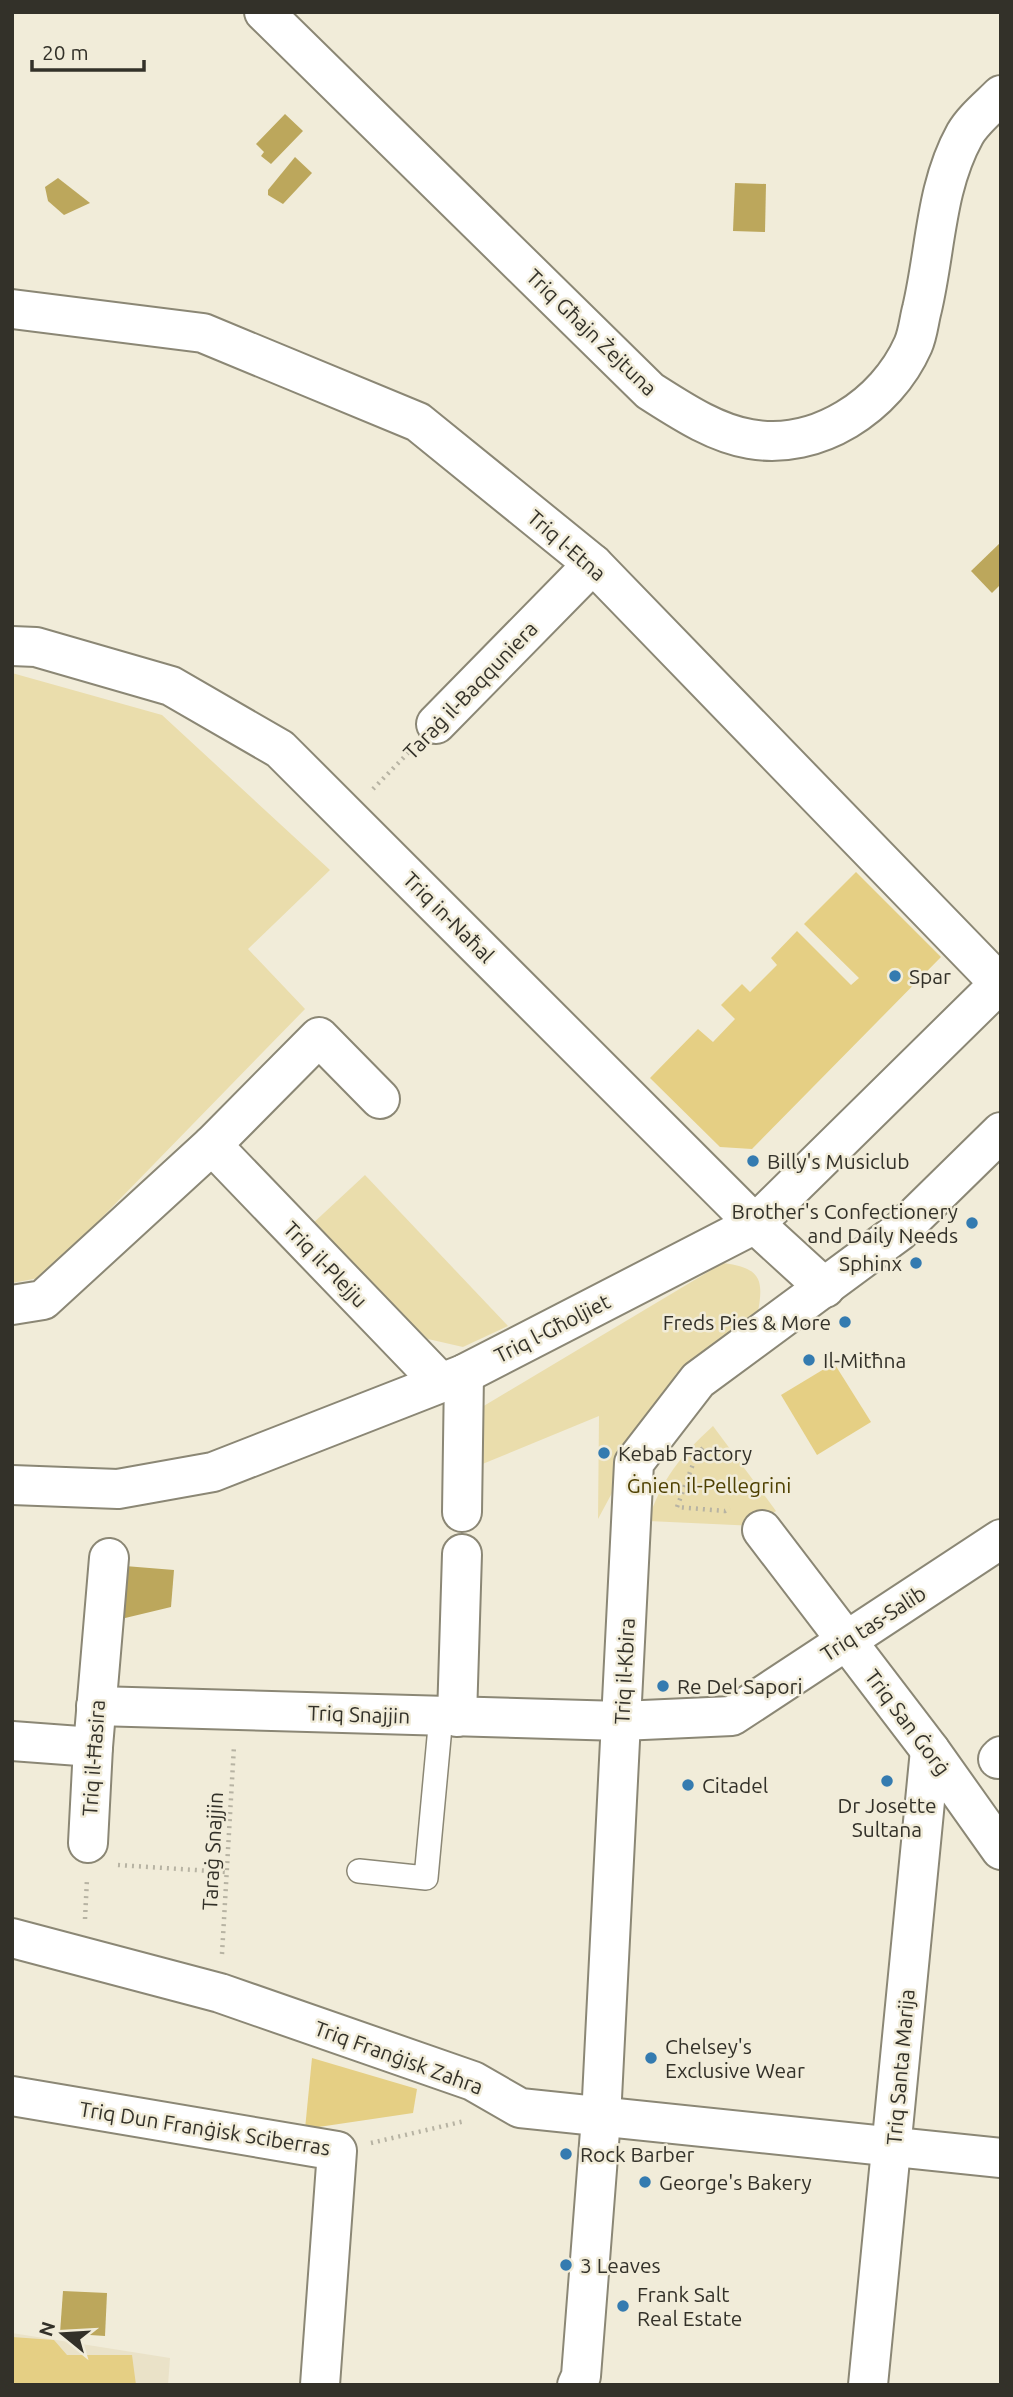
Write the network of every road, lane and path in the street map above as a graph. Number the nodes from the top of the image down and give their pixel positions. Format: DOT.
graph roads {
  1 [pos="264,12"];
  2 [pos="1001,95"];
  3 [pos="12,309"];
  4 [pos="593,564"];
  5 [pos="12,646"];
  6 [pos="436,724"];
  7 [pos="347,816"];
  8 [pos="1000,984"];
  9 [pos="380,1099"];
  10 [pos="998,1141"];
  11 [pos="212,1145"];
  12 [pos="755,1224"];
  13 [pos="825,1288"];
  14 [pos="12,1305"];
  15 [pos="452,1379"];
  16 [pos="704,1448"];
  17 [pos="12,1485"];
  18 [pos="462,1512"];
  19 [pos="748,1518"];
  20 [pos="999,1544"];
  21 [pos="462,1555"];
  22 [pos="109,1558"];
  23 [pos="847,1640"];
  24 [pos="96,1706"];
  25 [pos="237,1710"];
  26 [pos="449,1716"];
  27 [pos="621,1721"];
  28 [pos="12,1741"];
  29 [pos="93,1747"];
  30 [pos="930,1750"];
  31 [pos="1001,1850"];
  32 [pos="97,1854"];
  33 [pos="359,1871"];
  34 [pos="226,1872"];
  35 [pos="12,1938"];
  36 [pos="84,1958"];
  37 [pos="220,1993"];
  38 [pos="12,2096"];
  39 [pos="520,2108"];
  40 [pos="601,2118"];
  41 [pos="892,2148"];
  42 [pos="337,2151"];
  43 [pos="1001,2158"];
  44 [pos="580,2382"];
  45 [pos="320,2385"];
  46 [pos="868,2385"];
  1 -- 2 [label="street, Triq Għajn Żejtuna"];
  3 -- 4 [label="street, Triq l-Etna"];
  4 -- 6 [label="street, Taraġ il-Baqquniera"];
  4 -- 8 [label="street, Triq l-Etna"];
  5 -- 7 [label="street, Triq in-Naħal"];
  6 -- 7 [label="path, Taraġ il-Baqquniera"];
  7 -- 12 [label="street, Triq in-Naħal"];
  8 -- 12 [label="street, Triq l-Għoljiet"];
  9 -- 11 [label="street"];
  10 -- 13 [label="street, Triq il-Kbira"];
  11 -- 14 [label="street"];
  11 -- 15 [label="street, Triq il-Plejju"];
  12 -- 13 [label="street, Triq in-Naħal"];
  12 -- 15 [label="street, Triq l-Għoljiet"];
  13 -- 27 [label="street, Triq il-Kbira"];
  15 -- 17 [label="street, Triq l-Għoljiet"];
  15 -- 18 [label="street"];
  16 -- 19 [label="path"];
  19 -- 23 [label="street, Triq San Ġorġ"];
  20 -- 23 [label="street, Triq tas-Salib"];
  21 -- 26 [label="street"];
  22 -- 24 [label="street, Triq il-Ħasira"];
  23 -- 27 [label="street, Triq tas-Salib"];
  23 -- 30 [label="street, Triq San Ġorġ"];
  24 -- 25 [label="street, Triq Snajjin"];
  24 -- 29 [label="street, Triq il-Ħasira"];
  25 -- 26 [label="street, Triq Snajjin"];
  25 -- 34 [label="path, Taraġ Snajjin"];
  26 -- 27 [label="street, Triq Snajjin"];
  26 -- 33 [label="lane"];
  27 -- 40 [label="street, Triq il-Kbira"];
  28 -- 29 [label="street"];
  29 -- 32 [label="street, Triq il-Ħasira"];
  30 -- 31 [label="street, Triq San Ġorġ"];
  30 -- 41 [label="street, Triq Santa Marija"];
  32 -- 34 [label="path"];
  32 -- 36 [label="path, Triq il-Ħasira"];
  34 -- 37 [label="path, Taraġ Snajjin"];
  35 -- 36 [label="street, Triq Franġisk Zahra"];
  36 -- 37 [label="street, Triq Franġisk Zahra"];
  37 -- 39 [label="street, Triq Franġisk Zahra"];
  38 -- 42 [label="street, Triq Dun Franġisk Sciberras"];
  39 -- 40 [label="street, Triq Franġisk Zahra"];
  39 -- 42 [label="path, Triq Dun Franġisk Sciberras"];
  40 -- 41 [label="street, Triq Franġisk Zahra"];
  40 -- 44 [label="street, Triq il-Kbira"];
  41 -- 43 [label="street, Triq Franġisk Zahra"];
  41 -- 46 [label="street, Triq Santa Marija"];
  42 -- 45 [label="street"];
}
